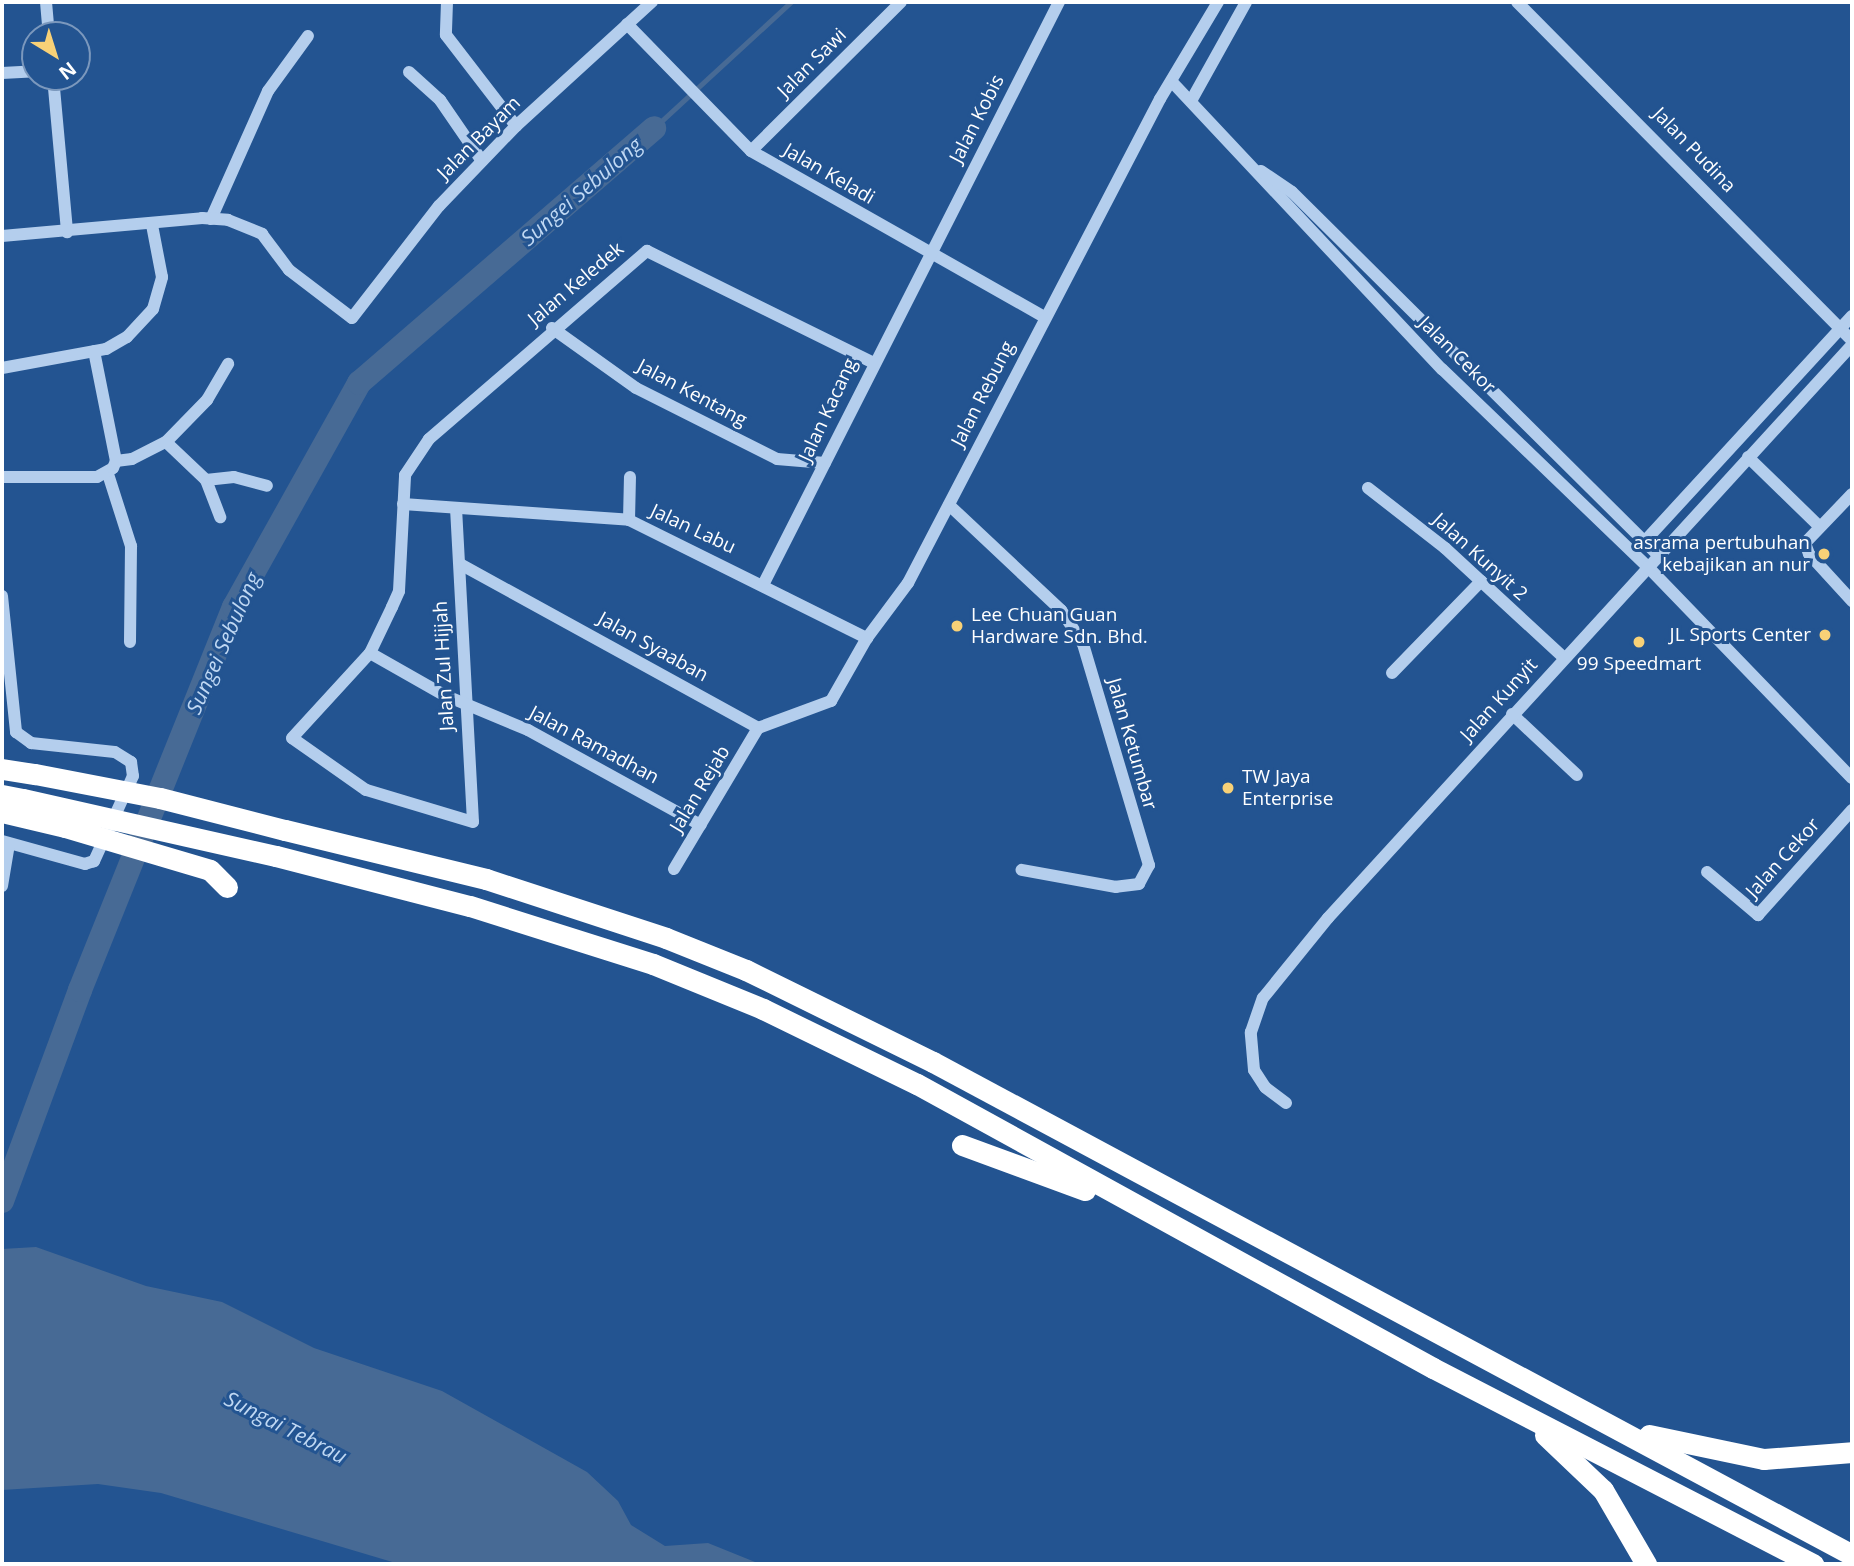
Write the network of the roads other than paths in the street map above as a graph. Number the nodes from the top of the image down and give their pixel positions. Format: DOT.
graph roads {
  1 [pos="46,2"];
  2 [pos="447,2"];
  3 [pos="652,2"];
  4 [pos="901,2"];
  5 [pos="1059,2"];
  6 [pos="1218,2"];
  7 [pos="1247,2"];
  8 [pos="1517,2"];
  9 [pos="48,21"];
  10 [pos="627,24"];
  11 [pos="308,36"];
  12 [pos="21,71"];
  13 [pos="2,72"];
  14 [pos="409,72"];
  15 [pos="1173,83"];
  16 [pos="54,91"];
  17 [pos="1160,99"];
  18 [pos="1191,101"];
  19 [pos="516,126"];
  20 [pos="751,151"];
  21 [pos="482,161"];
  22 [pos="1250,163"];
  23 [pos="211,219"];
  24 [pos="152,225"];
  25 [pos="67,232"];
  26 [pos="2,236"];
  27 [pos="929,254"];
  28 [pos="1852,316"];
  29 [pos="1044,317"];
  30 [pos="552,328"];
  31 [pos="1840,329"];
  32 [pos="1852,343"];
  33 [pos="94,351"];
  34 [pos="872,362"];
  35 [pos="228,363"];
  36 [pos="2,368"];
  37 [pos="166,442"];
  38 [pos="1748,457"];
  39 [pos="116,461"];
  40 [pos="825,463"];
  41 [pos="108,474"];
  42 [pos="2,477"];
  43 [pos="630,477"];
  44 [pos="206,480"];
  45 [pos="267,486"];
  46 [pos="1368,488"];
  47 [pos="1852,494"];
  48 [pos="403,504"];
  49 [pos="949,505"];
  50 [pos="456,508"];
  51 [pos="220,517"];
  52 [pos="629,520"];
  53 [pos="1622,521"];
  54 [pos="1663,521"];
  55 [pos="1820,527"];
  56 [pos="1644,542"];
  57 [pos="1657,554"];
  58 [pos="460,564"];
  59 [pos="1647,566"];
  60 [pos="1481,581"];
  61 [pos="764,583"];
  62 [pos="1850,593"];
  63 [pos="2,596"];
  64 [pos="867,638"];
  65 [pos="130,642"];
  66 [pos="370,653"];
  67 [pos="1563,658"];
  68 [pos="1392,673"];
  69 [pos="466,705"];
  70 [pos="1512,714"];
  71 [pos="758,728"];
  72 [pos="2,769"];
  73 [pos="1577,775"];
  74 [pos="1852,778"];
  75 [pos="2,794"];
  76 [pos="1852,810"];
  77 [pos="2,812"];
  78 [pos="472,822"];
  79 [pos="701,825"];
  80 [pos="6,842"];
  81 [pos="674,869"];
  82 [pos="1022,870"];
  83 [pos="1707,873"];
  84 [pos="2,886"];
  85 [pos="227,887"];
  86 [pos="1286,1103"];
  87 [pos="962,1145"];
  88 [pos="1146,1212"];
  89 [pos="1519,1412"];
  90 [pos="1620,1427"];
  91 [pos="1852,1452"];
  92 [pos="1852,1556"];
  93 [pos="1646,1564"];
  94 [pos="1812,1564"];
  95 [pos="1848,1564"];
  1 -- 9 [label="street"];
  2 -- 19 [label="street"];
  3 -- 10 [label="street, Jalan Bayam"];
  4 -- 20 [label="street, Jalan Sawi"];
  5 -- 27 [label="street, Jalan Kobis"];
  6 -- 15 [label="street, Jalan Rebung"];
  7 -- 18 [label="street"];
  8 -- 31 [label="street, Jalan Pudina"];
  10 -- 19 [label="street, Jalan Bayam"];
  10 -- 20 [label="street, Jalan Keladi"];
  11 -- 23 [label="street"];
  12 -- 13 [label="street"];
  14 -- 21 [label="street"];
  15 -- 17 [label="street, Jalan Rebung"];
  15 -- 18 [label="street, Jalan Cekor"];
  16 -- 25 [label="street"];
  17 -- 18 [label="street"];
  17 -- 29 [label="street, Jalan Rebung"];
  18 -- 22 [label="street, Jalan Cekor"];
  19 -- 21 [label="street, Jalan Bayam"];
  20 -- 27 [label="street, Jalan Keladi"];
  21 -- 23 [label="street, Jalan Bayam"];
  22 -- 53 [label="street, Jalan Cekor"];
  22 -- 59 [label="street, Jalan Cekor"];
  23 -- 24 [label="street"];
  24 -- 25 [label="street"];
  24 -- 33 [label="street"];
  25 -- 26 [label="street"];
  27 -- 29 [label="street, Jalan Keladi"];
  27 -- 34 [label="street, Jalan Kacang"];
  28 -- 31 [label="street"];
  29 -- 49 [label="street, Jalan Rebung"];
  30 -- 34 [label="street, Jalan Keledek"];
  30 -- 40 [label="street, Jalan Kentang"];
  30 -- 48 [label="street, Jalan Keledek"];
  31 -- 32 [label="street, Jalan Pudina"];
  31 -- 54 [label="street"];
  32 -- 38 [label="street, Jalan Kunyit"];
  33 -- 36 [label="street"];
  33 -- 39 [label="street"];
  34 -- 40 [label="street, Jalan Kacang"];
  35 -- 37 [label="street"];
  37 -- 39 [label="street"];
  37 -- 44 [label="street"];
  38 -- 55 [label="street"];
  38 -- 57 [label="street, Jalan Kunyit"];
  39 -- 41 [label="street"];
  40 -- 61 [label="street, Jalan Kacang"];
  41 -- 42 [label="street"];
  41 -- 65 [label="street"];
  43 -- 52 [label="street"];
  44 -- 45 [label="street"];
  44 -- 51 [label="street"];
  46 -- 60 [label="street, Jalan Kunyit 2"];
  47 -- 55 [label="street"];
  48 -- 50 [label="street, Jalan Labu"];
  48 -- 66 [label="street, Jalan Keledek"];
  49 -- 64 [label="street, Jalan Rebung"];
  49 -- 82 [label="street, Jalan Ketumbar"];
  50 -- 52 [label="street, Jalan Labu"];
  50 -- 58 [label="street, Jalan Zul Hijjah"];
  52 -- 61 [label="street, Jalan Labu"];
  53 -- 54 [label="street"];
  53 -- 56 [label="street, Jalan Cekor"];
  54 -- 56 [label="street"];
  55 -- 62 [label="street"];
  56 -- 57 [label="street, Jalan Cekor"];
  56 -- 59 [label="street"];
  57 -- 59 [label="street, Jalan Kunyit"];
  58 -- 69 [label="street, Jalan Zul Hijjah"];
  58 -- 71 [label="street, Jalan Syaaban"];
  59 -- 67 [label="street, Jalan Kunyit"];
  59 -- 74 [label="street, Jalan Cekor"];
  60 -- 67 [label="street, Jalan Kunyit 2"];
  60 -- 68 [label="street"];
  61 -- 64 [label="street, Jalan Labu"];
  63 -- 80 [label="street"];
  64 -- 71 [label="street, Jalan Rebung"];
  66 -- 69 [label="street, Jalan Ramadhan"];
  66 -- 78 [label="street, Jalan Keledek"];
  67 -- 70 [label="street, Jalan Kunyit"];
  69 -- 78 [label="street, Jalan Zul Hijjah"];
  69 -- 79 [label="street, Jalan Ramadhan"];
  70 -- 73 [label="street"];
  70 -- 86 [label="street, Jalan Kunyit"];
  71 -- 79 [label="street, Jalan Rejab"];
  72 -- 90 [label="highway, bridge"];
  75 -- 88 [label="highway, bridge"];
  76 -- 83 [label="street, Jalan Cekor"];
  77 -- 85 [label="highway, bridge"];
  79 -- 81 [label="street, Jalan Rejab"];
  80 -- 84 [label="street"];
  87 -- 88 [label="highway"];
  88 -- 89 [label="highway"];
  89 -- 93 [label="highway"];
  89 -- 94 [label="highway"];
  90 -- 91 [label="highway"];
  90 -- 92 [label="highway"];
  92 -- 95 [label="highway"];
}
